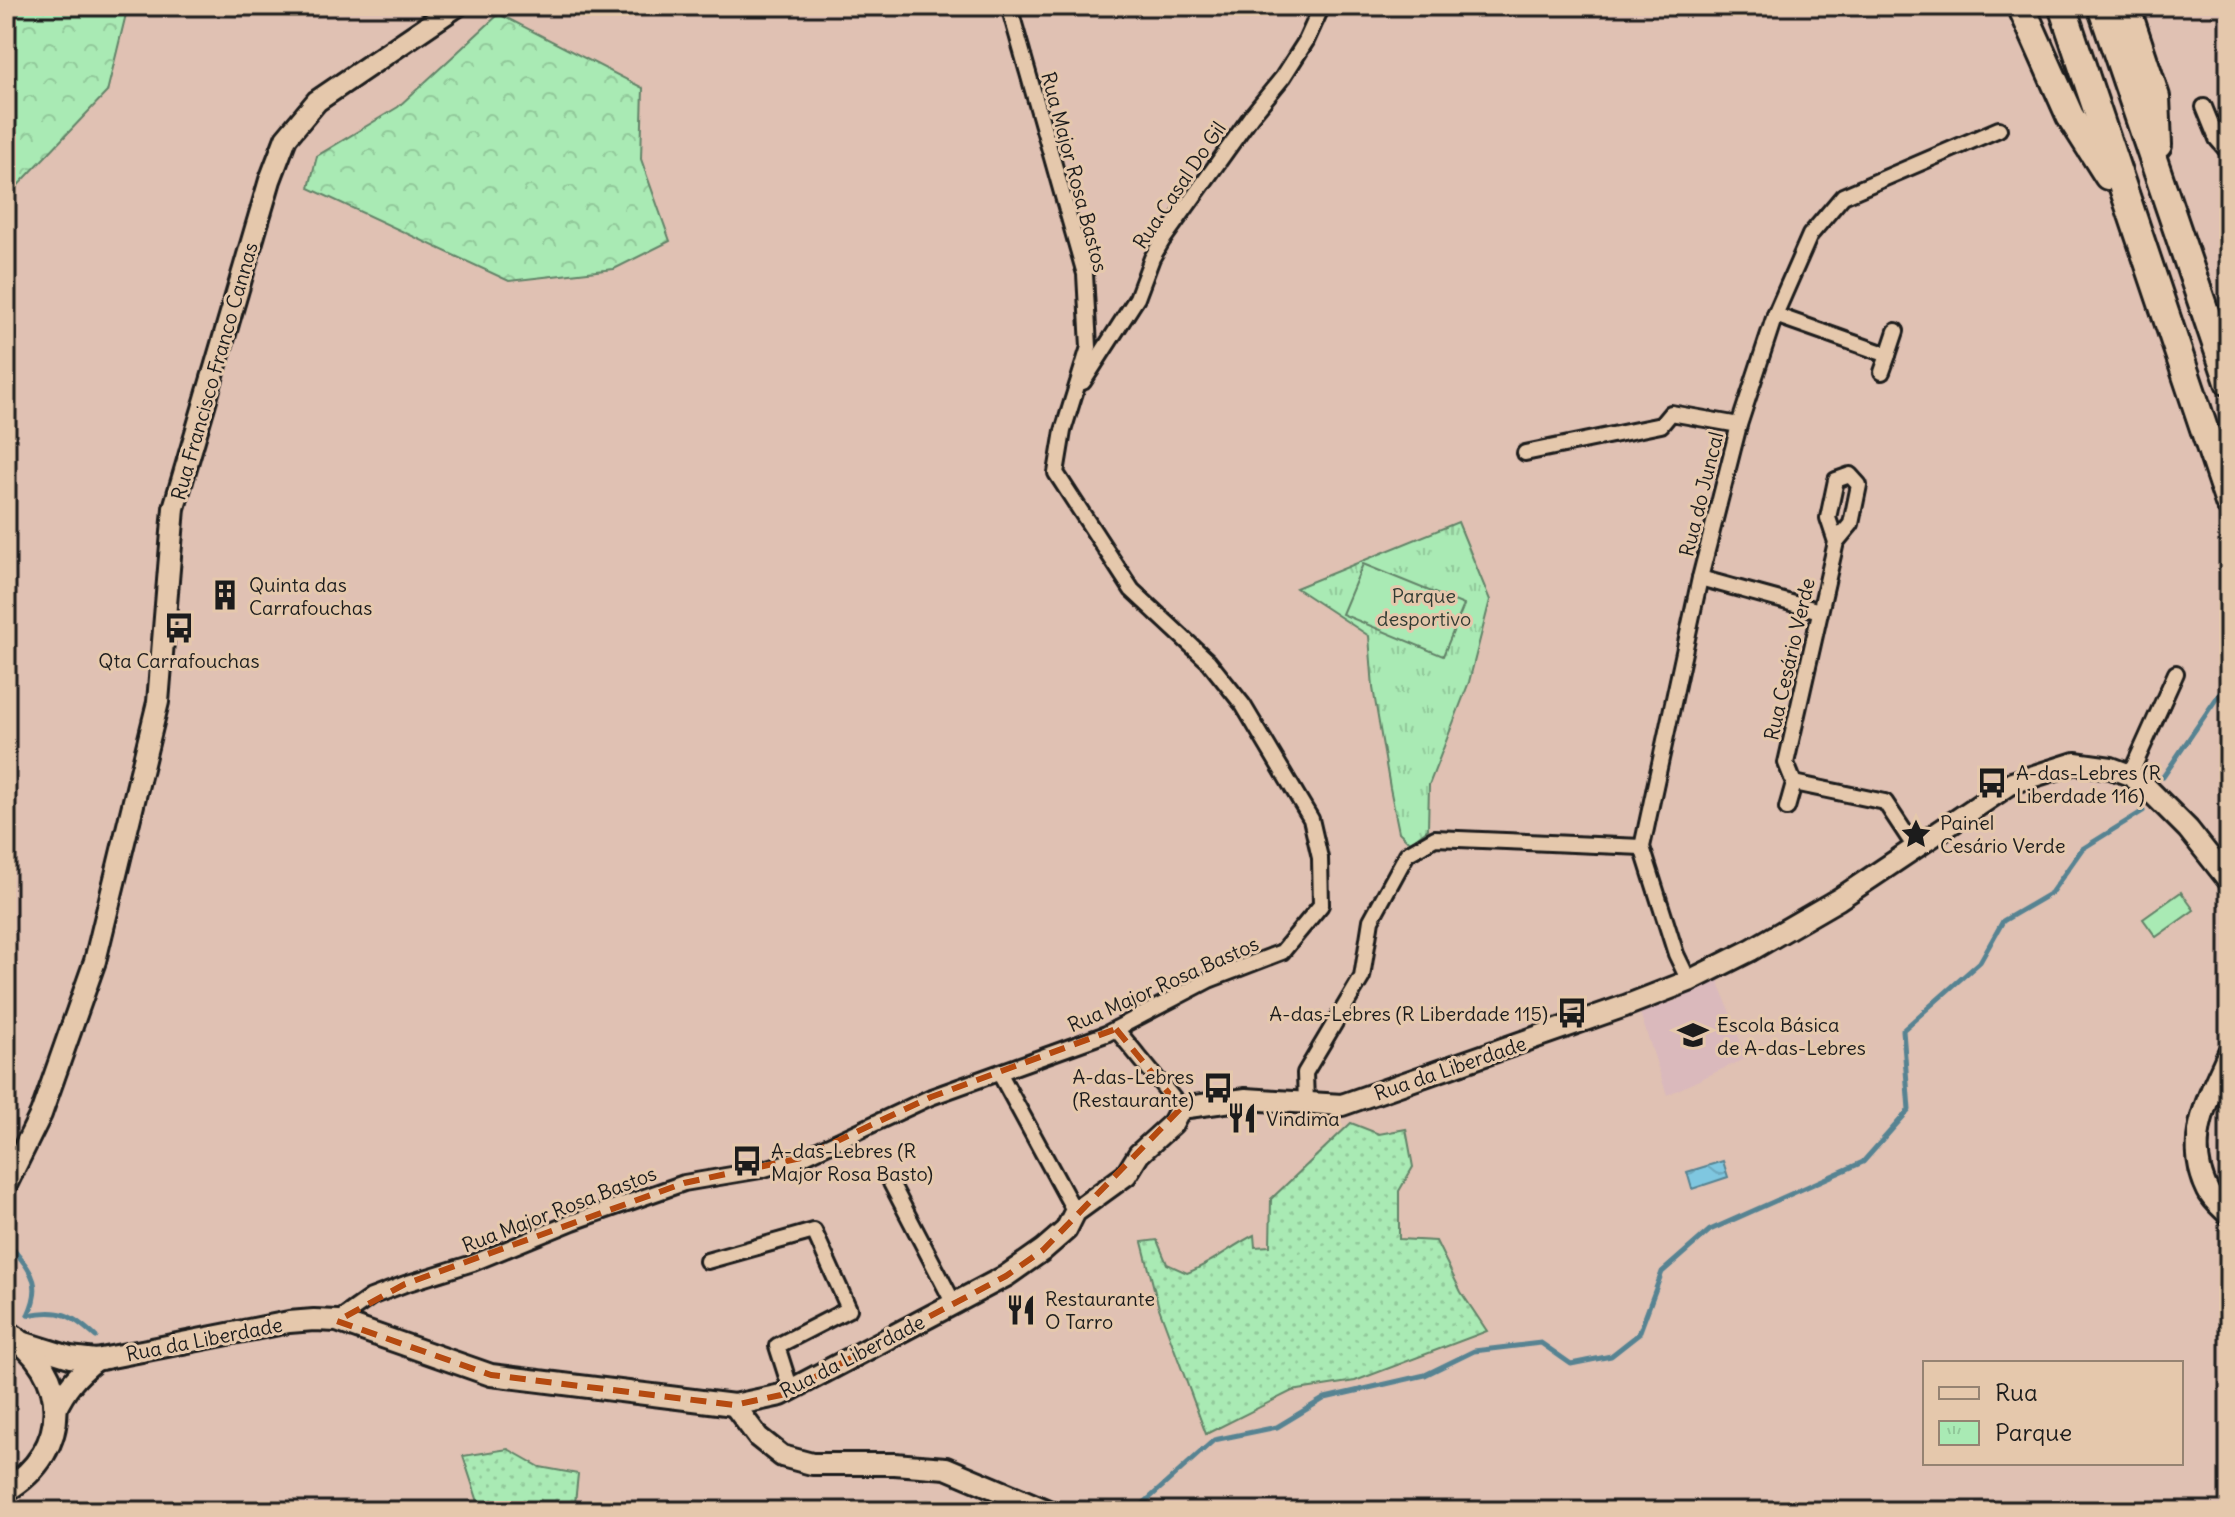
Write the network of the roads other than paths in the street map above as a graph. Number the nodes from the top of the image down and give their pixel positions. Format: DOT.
graph roads {
  1 [pos="457,6"];
  2 [pos="1009,6"];
  3 [pos="1322,6"];
  4 [pos="2021,6"];
  5 [pos="2062,6"];
  6 [pos="2101,6"];
  7 [pos="2126,6"];
  8 [pos="2204,107"];
  9 [pos="1999,129"];
  10 [pos="2229,153"];
  11 [pos="2159,177"];
  12 [pos="2132,213"];
  13 [pos="1775,315"];
  14 [pos="1896,331"];
  15 [pos="1888,355"];
  16 [pos="1882,372"];
  17 [pos="2229,382"];
  18 [pos="1076,391"];
  19 [pos="1739,425"];
  20 [pos="1525,453"];
  21 [pos="2229,503"];
  22 [pos="1836,542"];
  23 [pos="1700,578"];
  24 [pos="1820,611"];
  25 [pos="2176,673"];
  26 [pos="2130,775"];
  27 [pos="1794,783"];
  28 [pos="1787,808"];
  29 [pos="1642,847"];
  30 [pos="1916,849"];
  31 [pos="2229,881"];
  32 [pos="1689,981"];
  33 [pos="1116,1029"];
  34 [pos="2229,1052"];
  35 [pos="1000,1074"];
  36 [pos="1306,1103"];
  37 [pos="1181,1108"];
  38 [pos="891,1183"];
  39 [pos="6,1185"];
  40 [pos="1075,1212"];
  41 [pos="2229,1215"];
  42 [pos="707,1261"];
  43 [pos="953,1302"];
  44 [pos="337,1321"];
  45 [pos="16,1338"];
  46 [pos="96,1360"];
  47 [pos="791,1390"];
  48 [pos="734,1405"];
  49 [pos="55,1411"];
  50 [pos="16,1484"];
  51 [pos="6,1506"];
  52 [pos="1048,1511"];
  1 -- 39 [label="street, Rua Francisco Franco Cannas"];
  2 -- 18 [label="street, Rua Major Rosa Bastos"];
  3 -- 18 [label="street, Rua Casal Do Gil"];
  4 -- 12 [label="highway"];
  5 -- 12 [label="highway"];
  6 -- 11 [label="highway"];
  7 -- 11 [label="highway"];
  8 -- 10 [label="street"];
  9 -- 13 [label="street, Rua do Juncal"];
  11 -- 17 [label="highway"];
  12 -- 21 [label="highway"];
  13 -- 15 [label="street"];
  13 -- 19 [label="street, Rua do Juncal"];
  14 -- 15 [label="street"];
  15 -- 16 [label="street"];
  18 -- 33 [label="street, Rua Major Rosa Bastos"];
  19 -- 20 [label="street"];
  19 -- 23 [label="street, Rua do Juncal"];
  22 -- 24 [label="street, Rua Cesário Verde"];
  23 -- 24 [label="street"];
  23 -- 29 [label="street, Rua do Juncal"];
  24 -- 27 [label="street, Rua Cesário Verde"];
  25 -- 26 [label="street"];
  26 -- 30 [label="street, Rua da Liberdade"];
  26 -- 31 [label="street, Rua da Liberdade"];
  27 -- 28 [label="street, Rua Cesário Verde"];
  27 -- 30 [label="street"];
  29 -- 32 [label="street, Rua do Juncal"];
  29 -- 36 [label="street"];
  30 -- 32 [label="street, Rua da Liberdade"];
  32 -- 36 [label="street, Rua da Liberdade"];
  33 -- 35 [label="street, Rua Major Rosa Bastos"];
  33 -- 37 [label="street"];
  34 -- 41 [label="street"];
  35 -- 40 [label="street"];
  35 -- 44 [label="street, Rua Major Rosa Bastos"];
  36 -- 37 [label="street, Rua da Liberdade"];
  37 -- 40 [label="street, Rua da Liberdade"];
  38 -- 43 [label="street"];
  40 -- 43 [label="street, Rua da Liberdade"];
  42 -- 47 [label="street"];
  43 -- 47 [label="street, Rua da Liberdade"];
  44 -- 46 [label="street, Rua da Liberdade"];
  44 -- 48 [label="street, Rua da Liberdade"];
  45 -- 46 [label="street, Rua da Liberdade"];
  45 -- 49 [label="main road"];
  46 -- 49 [label="street"];
  47 -- 48 [label="street, Rua da Liberdade"];
  48 -- 52 [label="street"];
  49 -- 50 [label="main road"];
  50 -- 51 [label="main road"];
}
